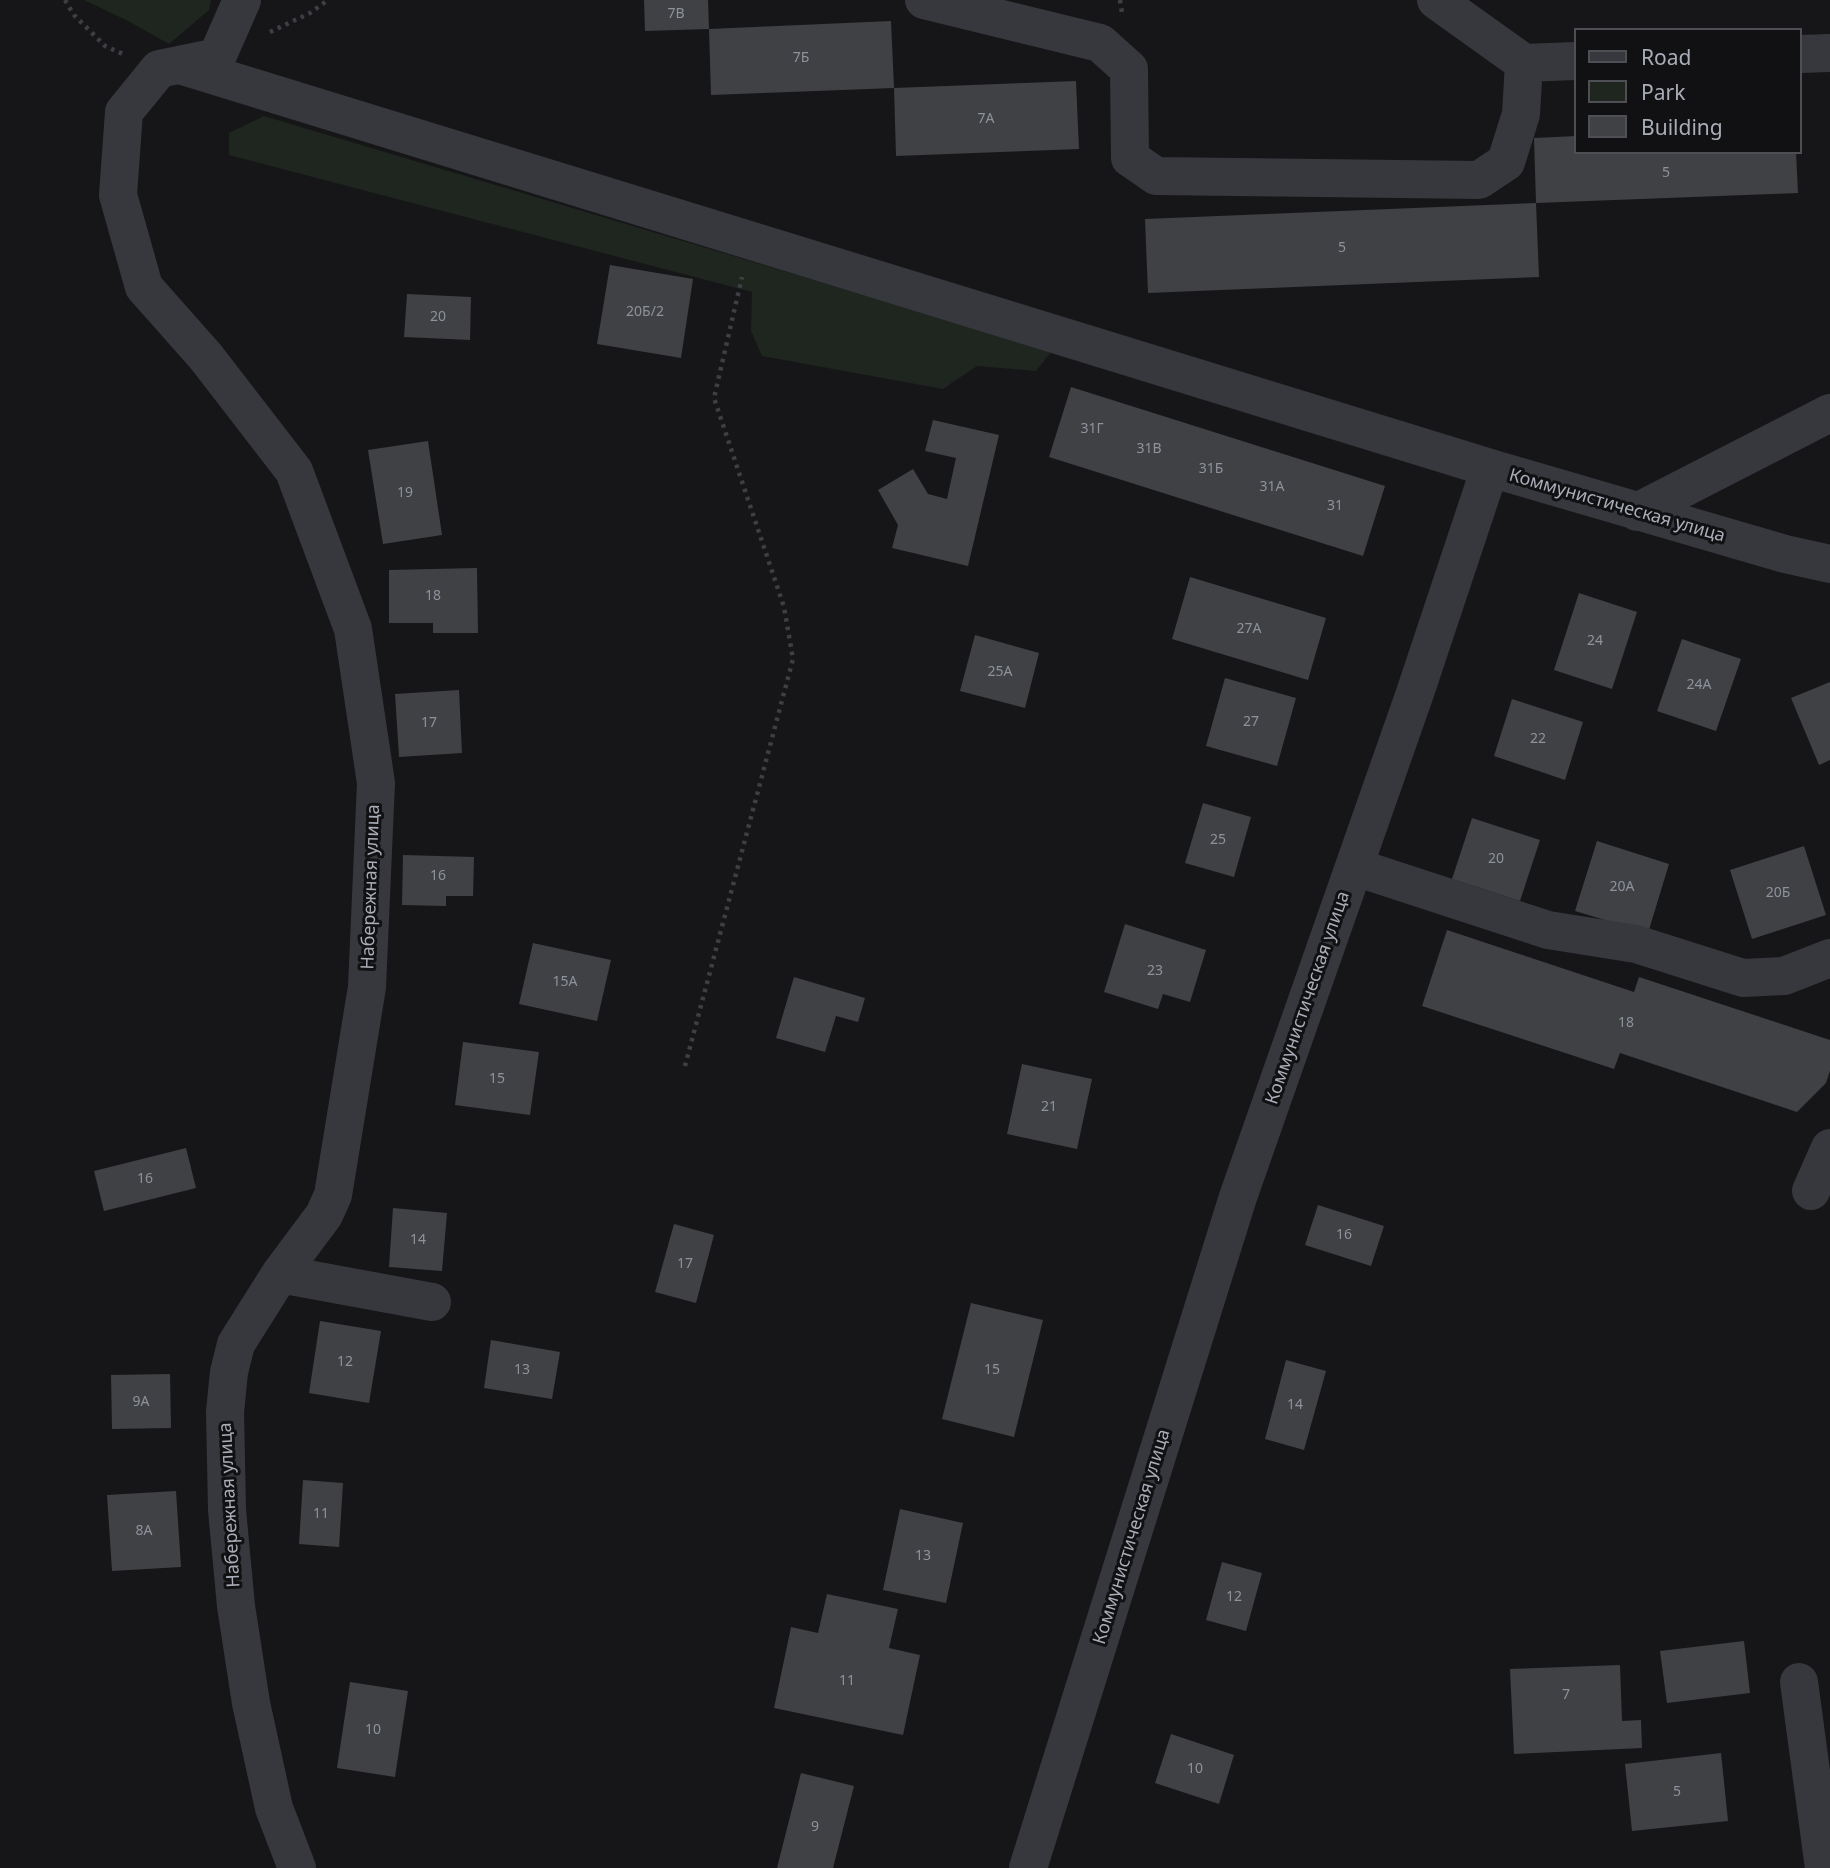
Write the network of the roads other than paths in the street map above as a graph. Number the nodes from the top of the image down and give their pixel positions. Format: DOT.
graph roads {
  1 [pos="242,0"];
  2 [pos="924,0"];
  3 [pos="1436,0"];
  4 [pos="1830,53"];
  5 [pos="1802,54"];
  6 [pos="1574,61"];
  7 [pos="1524,63"];
  8 [pos="169,67"];
  9 [pos="1830,413"];
  10 [pos="1490,468"];
  11 [pos="1637,512"];
  12 [pos="1830,564"];
  13 [pos="1355,867"];
  14 [pos="1830,958"];
  15 [pos="1830,1148"];
  16 [pos="1811,1191"];
  17 [pos="280,1274"];
  18 [pos="432,1302"];
  19 [pos="1799,1682"];
  20 [pos="297,1868"];
  21 [pos="1028,1868"];
  22 [pos="1824,1868"];
  1 -- 8 [label="street"];
  2 -- 7 [label="street"];
  3 -- 7 [label="street"];
  4 -- 5 [label="street"];
  6 -- 7 [label="street"];
  8 -- 10 [label="street"];
  8 -- 17 [label="street, Набережная улица"];
  9 -- 11 [label="street"];
  10 -- 11 [label="street, Коммунистическая улица"];
  10 -- 13 [label="street, Коммунистическая улица"];
  11 -- 12 [label="street, Коммунистическая улица"];
  13 -- 14 [label="street"];
  13 -- 21 [label="street, Коммунистическая улица"];
  15 -- 16 [label="street"];
  17 -- 18 [label="street"];
  17 -- 20 [label="street, Набережная улица"];
  19 -- 22 [label="street"];
}
